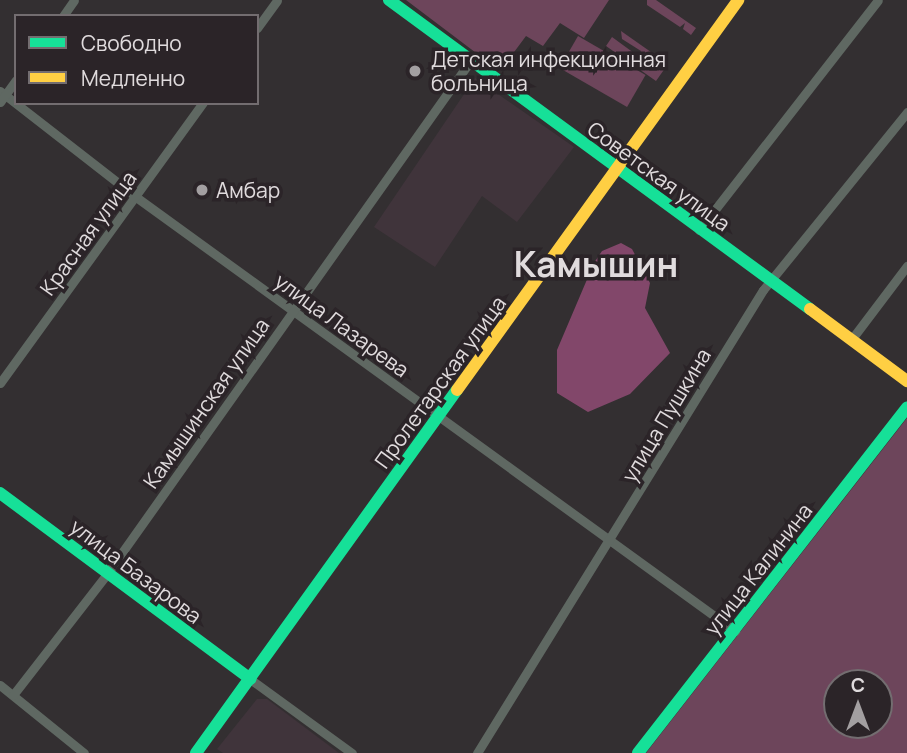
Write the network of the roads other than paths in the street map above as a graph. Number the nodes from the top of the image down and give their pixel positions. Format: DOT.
graph roads {
  1 [pos="277,0"];
  2 [pos="389,0"];
  3 [pos="738,0"];
  4 [pos="878,0"];
  5 [pos="259,25"];
  6 [pos="471,60"];
  7 [pos="14,82"];
  8 [pos="2,96"];
  9 [pos="202,105"];
  10 [pos="907,112"];
  11 [pos="618,171"];
  12 [pos="136,197"];
  13 [pos="699,230"];
  14 [pos="907,266"];
  15 [pos="769,281"];
  16 [pos="292,311"];
  17 [pos="851,340"];
  18 [pos="907,381"];
  19 [pos="0,383"];
  20 [pos="907,407"];
  21 [pos="437,416"];
  22 [pos="0,493"];
  23 [pos="610,541"];
  24 [pos="106,575"];
  25 [pos="735,631"];
  26 [pos="250,679"];
  27 [pos="0,685"];
  28 [pos="13,695"];
  29 [pos="84,753"];
  30 [pos="196,753"];
  31 [pos="352,753"];
  32 [pos="477,753"];
  33 [pos="638,753"];
  1 -- 5 [label="street"];
  2 -- 6 [label="main road, Советская улица"];
  3 -- 11 [label="main road, Пролетарская улица"];
  4 -- 13 [label="street"];
  6 -- 11 [label="main road, Советская улица"];
  6 -- 16 [label="street, Камышинская улица"];
  7 -- 8 [label="street"];
  8 -- 12 [label="street, улица Лазарева"];
  9 -- 12 [label="street, Красная улица"];
  10 -- 15 [label="street, улица Пушкина"];
  11 -- 13 [label="main road, Советская улица"];
  11 -- 21 [label="main road, Пролетарская улица"];
  12 -- 16 [label="street, улица Лазарева"];
  12 -- 19 [label="street, Красная улица"];
  13 -- 15 [label="main road, Советская улица"];
  14 -- 17 [label="street"];
  15 -- 17 [label="main road, Советская улица"];
  15 -- 23 [label="street, улица Пушкина"];
  16 -- 21 [label="street, улица Лазарева"];
  16 -- 24 [label="street, Камышинская улица"];
  17 -- 18 [label="main road, Советская улица"];
  20 -- 25 [label="main road, улица Калинина"];
  21 -- 23 [label="street, улица Лазарева"];
  21 -- 26 [label="main road, Пролетарская улица"];
  22 -- 24 [label="main road, улица Базарова"];
  23 -- 25 [label="street, улица Лазарева"];
  23 -- 32 [label="street, улица Пушкина"];
  24 -- 26 [label="main road, улица Базарова"];
  24 -- 28 [label="street, Камышинская улица"];
  25 -- 33 [label="main road, улица Калинина"];
  26 -- 30 [label="main road, Пролетарская улица"];
  26 -- 31 [label="street"];
  27 -- 28 [label="street"];
  28 -- 29 [label="street"];
}
